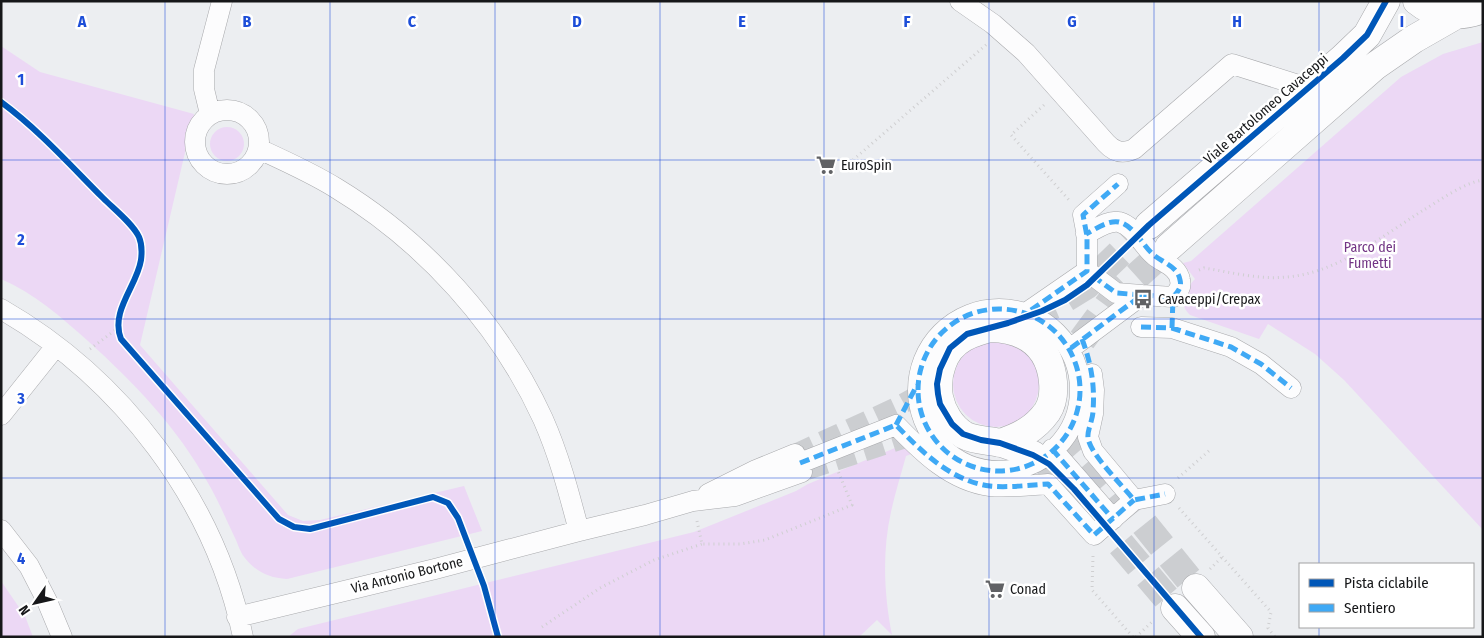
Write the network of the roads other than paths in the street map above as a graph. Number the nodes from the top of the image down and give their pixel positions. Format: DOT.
graph roads {
  1 [pos="222,1"];
  2 [pos="960,1"];
  3 [pos="1386,1"];
  4 [pos="1418,1"];
  5 [pos="1483,8"];
  6 [pos="1456,15"];
  7 [pos="1308,88"];
  8 [pos="210,114"];
  9 [pos="258,149"];
  10 [pos="1118,184"];
  11 [pos="1084,224"];
  12 [pos="1149,225"];
  13 [pos="1169,246"];
  14 [pos="1086,271"];
  15 [pos="1177,287"];
  16 [pos="1142,295"];
  17 [pos="1,309"];
  18 [pos="1029,314"];
  19 [pos="1141,326"];
  20 [pos="990,328"];
  21 [pos="1172,328"];
  22 [pos="56,346"];
  23 [pos="1074,347"];
  24 [pos="1052,378"];
  25 [pos="925,387"];
  26 [pos="1291,388"];
  27 [pos="1,415"];
  28 [pos="896,426"];
  29 [pos="932,432"];
  30 [pos="963,434"];
  31 [pos="1049,436"];
  32 [pos="1000,442"];
  33 [pos="1165,494"];
  34 [pos="1134,500"];
  35 [pos="1113,519"];
  36 [pos="1,530"];
  37 [pos="579,531"];
  38 [pos="1196,588"];
  39 [pos="1175,608"];
  40 [pos="238,617"];
  41 [pos="62,637"];
  42 [pos="243,637"];
  43 [pos="1201,637"];
  44 [pos="1239,637"];
  1 -- 8 [label="street"];
  2 -- 7 [label="street"];
  3 -- 7 [label="street, Viale Bartolomeo Cavaceppi"];
  4 -- 6 [label="street"];
  5 -- 6 [label="street"];
  6 -- 13 [label="street"];
  7 -- 12 [label="street, Viale Bartolomeo Cavaceppi"];
  8 -- 9 [label="street"];
  8 -- 9 [label="street"];
  9 -- 37 [label="street"];
  10 -- 11 [label="street"];
  11 -- 14 [label="street"];
  11 -- 15 [label="street"];
  14 -- 16 [label="street"];
  14 -- 18 [label="street"];
  15 -- 16 [label="street"];
  15 -- 21 [label="street"];
  16 -- 23 [label="street"];
  17 -- 22 [label="street"];
  18 -- 20 [label="street"];
  18 -- 23 [label="street"];
  18 -- 25 [label="street"];
  19 -- 21 [label="street"];
  20 -- 24 [label="street"];
  20 -- 25 [label="street"];
  21 -- 26 [label="street"];
  22 -- 27 [label="street"];
  22 -- 40 [label="street"];
  23 -- 24 [label="street"];
  23 -- 31 [label="street"];
  23 -- 34 [label="street"];
  24 -- 31 [label="street"];
  25 -- 28 [label="street"];
  25 -- 30 [label="street"];
  25 -- 31 [label="street"];
  28 -- 35 [label="street"];
  28 -- 37 [label="street, Via Antonio Bortone"];
  29 -- 30 [label="street"];
  30 -- 32 [label="street"];
  31 -- 32 [label="street"];
  31 -- 32 [label="street"];
  31 -- 35 [label="street"];
  33 -- 34 [label="street"];
  34 -- 35 [label="street"];
  36 -- 41 [label="street"];
  37 -- 40 [label="street, Via Antonio Bortone"];
  38 -- 44 [label="street"];
  39 -- 43 [label="street"];
  40 -- 42 [label="street"];
}
